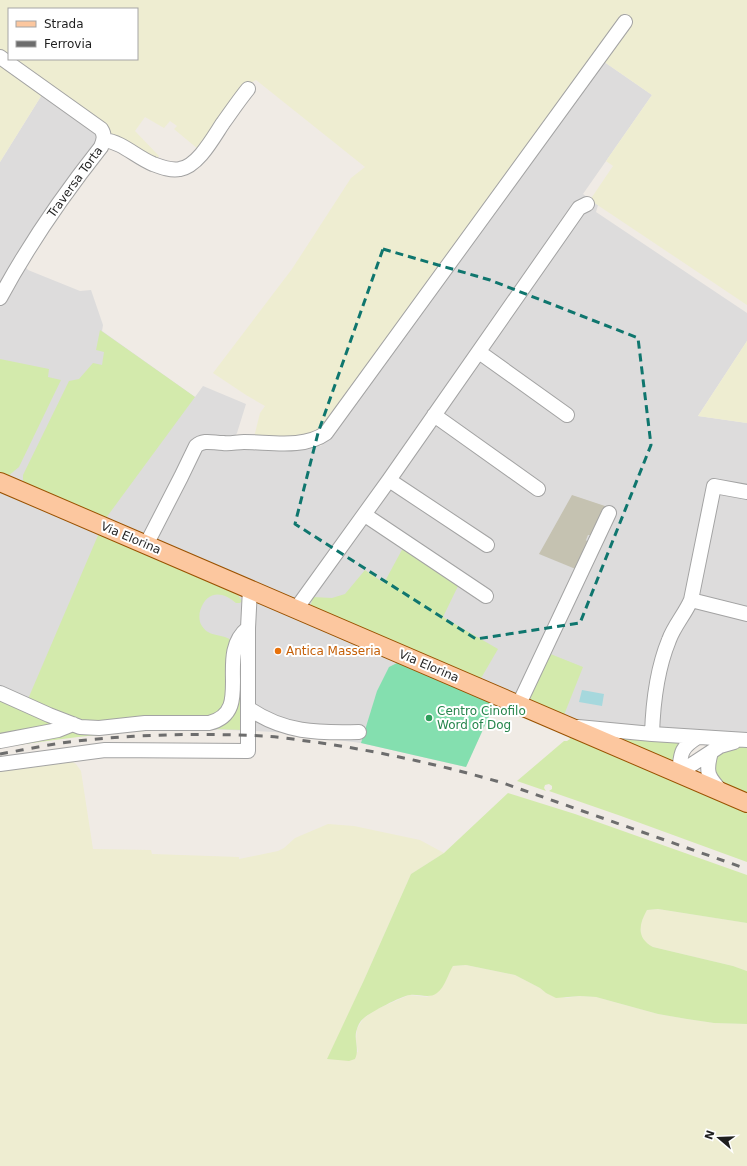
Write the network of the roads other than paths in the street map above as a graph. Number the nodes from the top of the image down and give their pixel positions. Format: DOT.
graph roads {
  1 [pos="625,22"];
  2 [pos="0,57"];
  3 [pos="248,89"];
  4 [pos="104,140"];
  5 [pos="587,204"];
  6 [pos="0,298"];
  7 [pos="479,352"];
  8 [pos="434,415"];
  9 [pos="567,415"];
  10 [pos="389,480"];
  11 [pos="0,482"];
  12 [pos="538,489"];
  13 [pos="747,492"];
  14 [pos="608,513"];
  15 [pos="365,515"];
  16 [pos="146,545"];
  17 [pos="487,545"];
  18 [pos="250,589"];
  19 [pos="486,596"];
  20 [pos="691,600"];
  21 [pos="296,609"];
  22 [pos="747,614"];
  23 [pos="248,628"];
  24 [pos="0,692"];
  25 [pos="519,704"];
  26 [pos="248,708"];
  27 [pos="73,724"];
  28 [pos="567,726"];
  29 [pos="359,732"];
  30 [pos="652,734"];
  31 [pos="698,737"];
  32 [pos="745,740"];
  33 [pos="0,741"];
  34 [pos="711,752"];
  35 [pos="0,764"];
  36 [pos="678,773"];
  37 [pos="723,793"];
  38 [pos="747,803"];
  1 -- 16 [label="street"];
  2 -- 4 [label="street, Traversa Torta"];
  3 -- 4 [label="street"];
  4 -- 6 [label="street, Traversa Torta"];
  5 -- 7 [label="street"];
  7 -- 8 [label="street"];
  7 -- 9 [label="street"];
  8 -- 10 [label="street"];
  8 -- 12 [label="street"];
  10 -- 15 [label="street"];
  10 -- 17 [label="street"];
  11 -- 16 [label="main road, Via Elorina"];
  13 -- 20 [label="street"];
  14 -- 25 [label="street"];
  15 -- 19 [label="street"];
  15 -- 21 [label="street"];
  16 -- 18 [label="main road, Via Elorina"];
  18 -- 21 [label="main road, Via Elorina"];
  18 -- 23 [label="street"];
  20 -- 22 [label="street"];
  20 -- 30 [label="street"];
  21 -- 25 [label="main road, Via Elorina"];
  23 -- 26 [label="street"];
  23 -- 27 [label="street"];
  24 -- 27 [label="street"];
  25 -- 28 [label="main road, Via Elorina"];
  26 -- 29 [label="street"];
  26 -- 35 [label="street"];
  27 -- 33 [label="street"];
  28 -- 30 [label="street"];
  28 -- 36 [label="main road, Via Elorina"];
  30 -- 31 [label="street"];
  31 -- 32 [label="street"];
  31 -- 36 [label="street"];
  32 -- 34 [label="street"];
  34 -- 36 [label="street"];
  34 -- 37 [label="street"];
  36 -- 37 [label="main road, Via Elorina"];
  37 -- 38 [label="main road, Via Elorina"];
}
